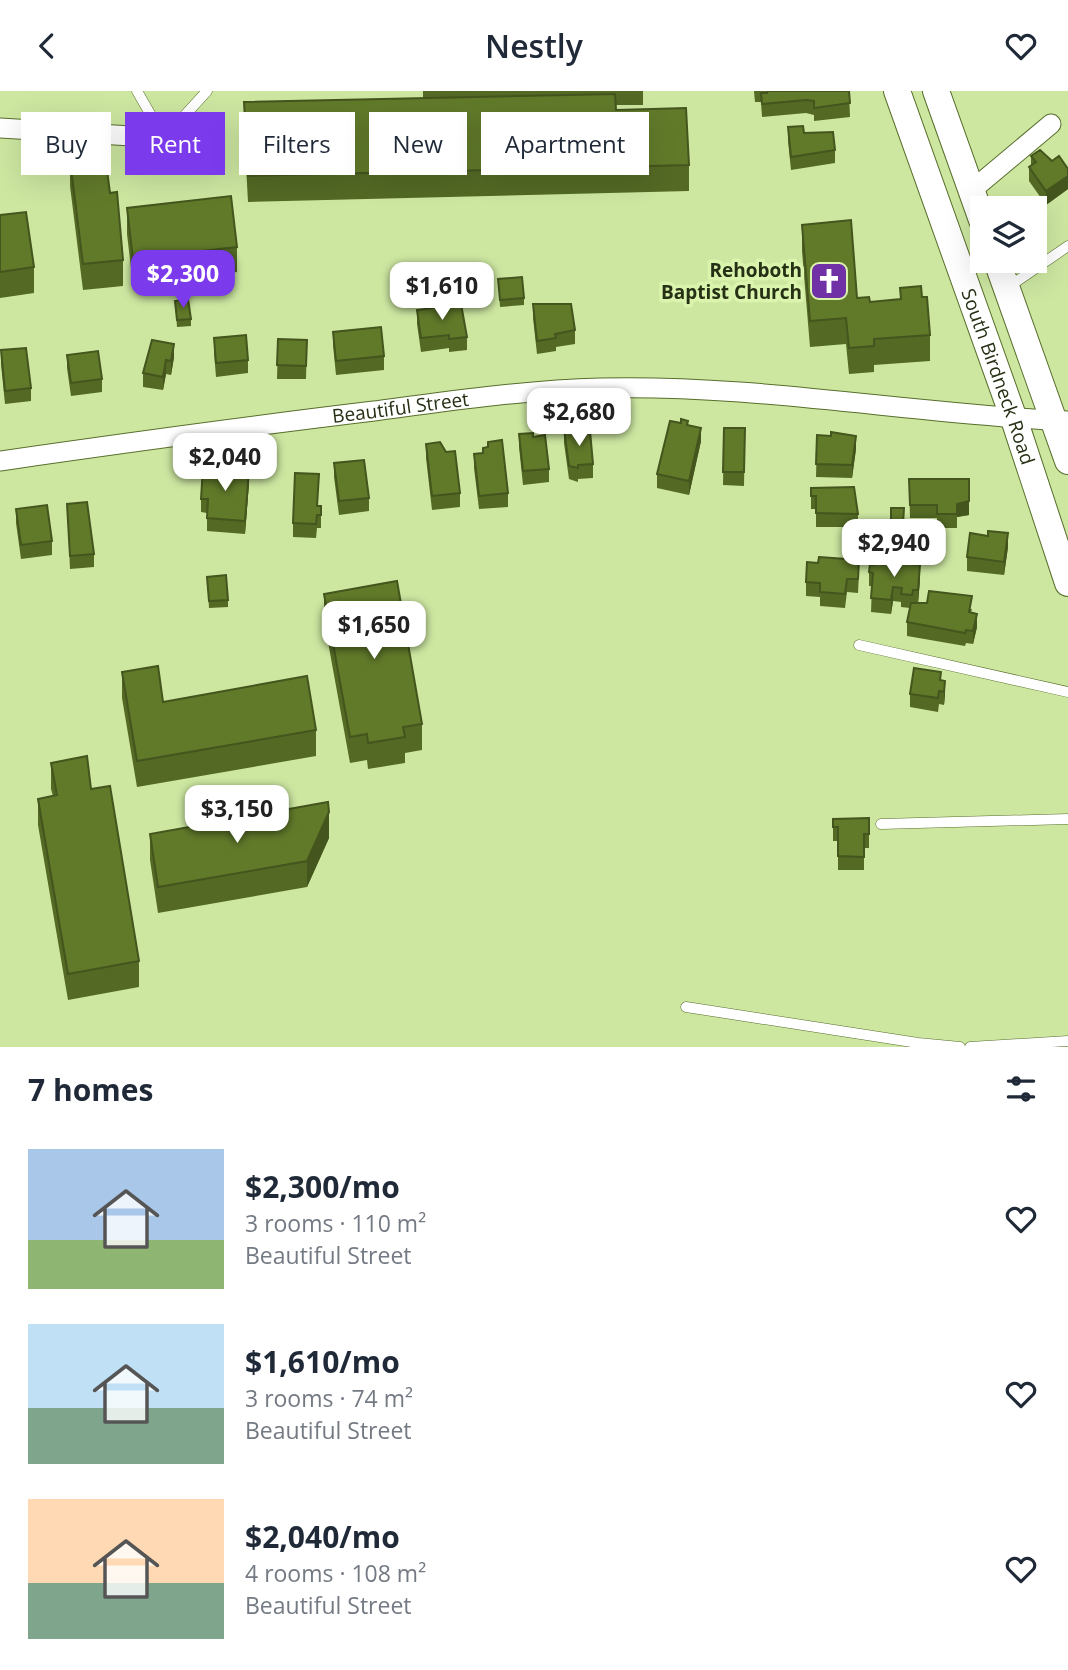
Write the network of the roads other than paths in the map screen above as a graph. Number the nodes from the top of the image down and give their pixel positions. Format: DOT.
graph roads {
  1 [pos="137,91"];
  2 [pos="207,91"];
  3 [pos="897,91"];
  4 [pos="936,91"];
  5 [pos="149,112"];
  6 [pos="188,112"];
  7 [pos="1051,124"];
  8 [pos="0,128"];
  9 [pos="125,136"];
  10 [pos="971,191"];
  11 [pos="973,196"];
  12 [pos="1068,246"];
  13 [pos="1001,273"];
  14 [pos="1007,288"];
  15 [pos="1014,419"];
  16 [pos="1061,421"];
  17 [pos="0,461"];
  18 [pos="1068,461"];
  19 [pos="1068,583"];
  20 [pos="859,645"];
  21 [pos="1068,692"];
  22 [pos="1068,819"];
  23 [pos="881,824"];
  24 [pos="687,1007"];
  25 [pos="1068,1041"];
  26 [pos="960,1047"];
  27 [pos="970,1047"];
  1 -- 5 [label="lane"];
  2 -- 6 [label="lane"];
  3 -- 15 [label="main road, South Birdneck Road"];
  4 -- 10 [label="main road"];
  7 -- 10 [label="street"];
  8 -- 9 [label="street"];
  10 -- 11 [label="main road"];
  12 -- 14 [label="lane"];
  13 -- 14 [label="main road, South Birdneck Road"];
  14 -- 16 [label="main road, South Birdneck Road"];
  15 -- 16 [label="street, Beautiful Street"];
  15 -- 17 [label="street, Beautiful Street"];
  15 -- 19 [label="main road, South Birdneck Road"];
  16 -- 18 [label="main road, South Birdneck Road"];
  20 -- 21 [label="lane"];
  22 -- 23 [label="lane"];
  24 -- 26 [label="lane"];
  25 -- 27 [label="lane"];
}
